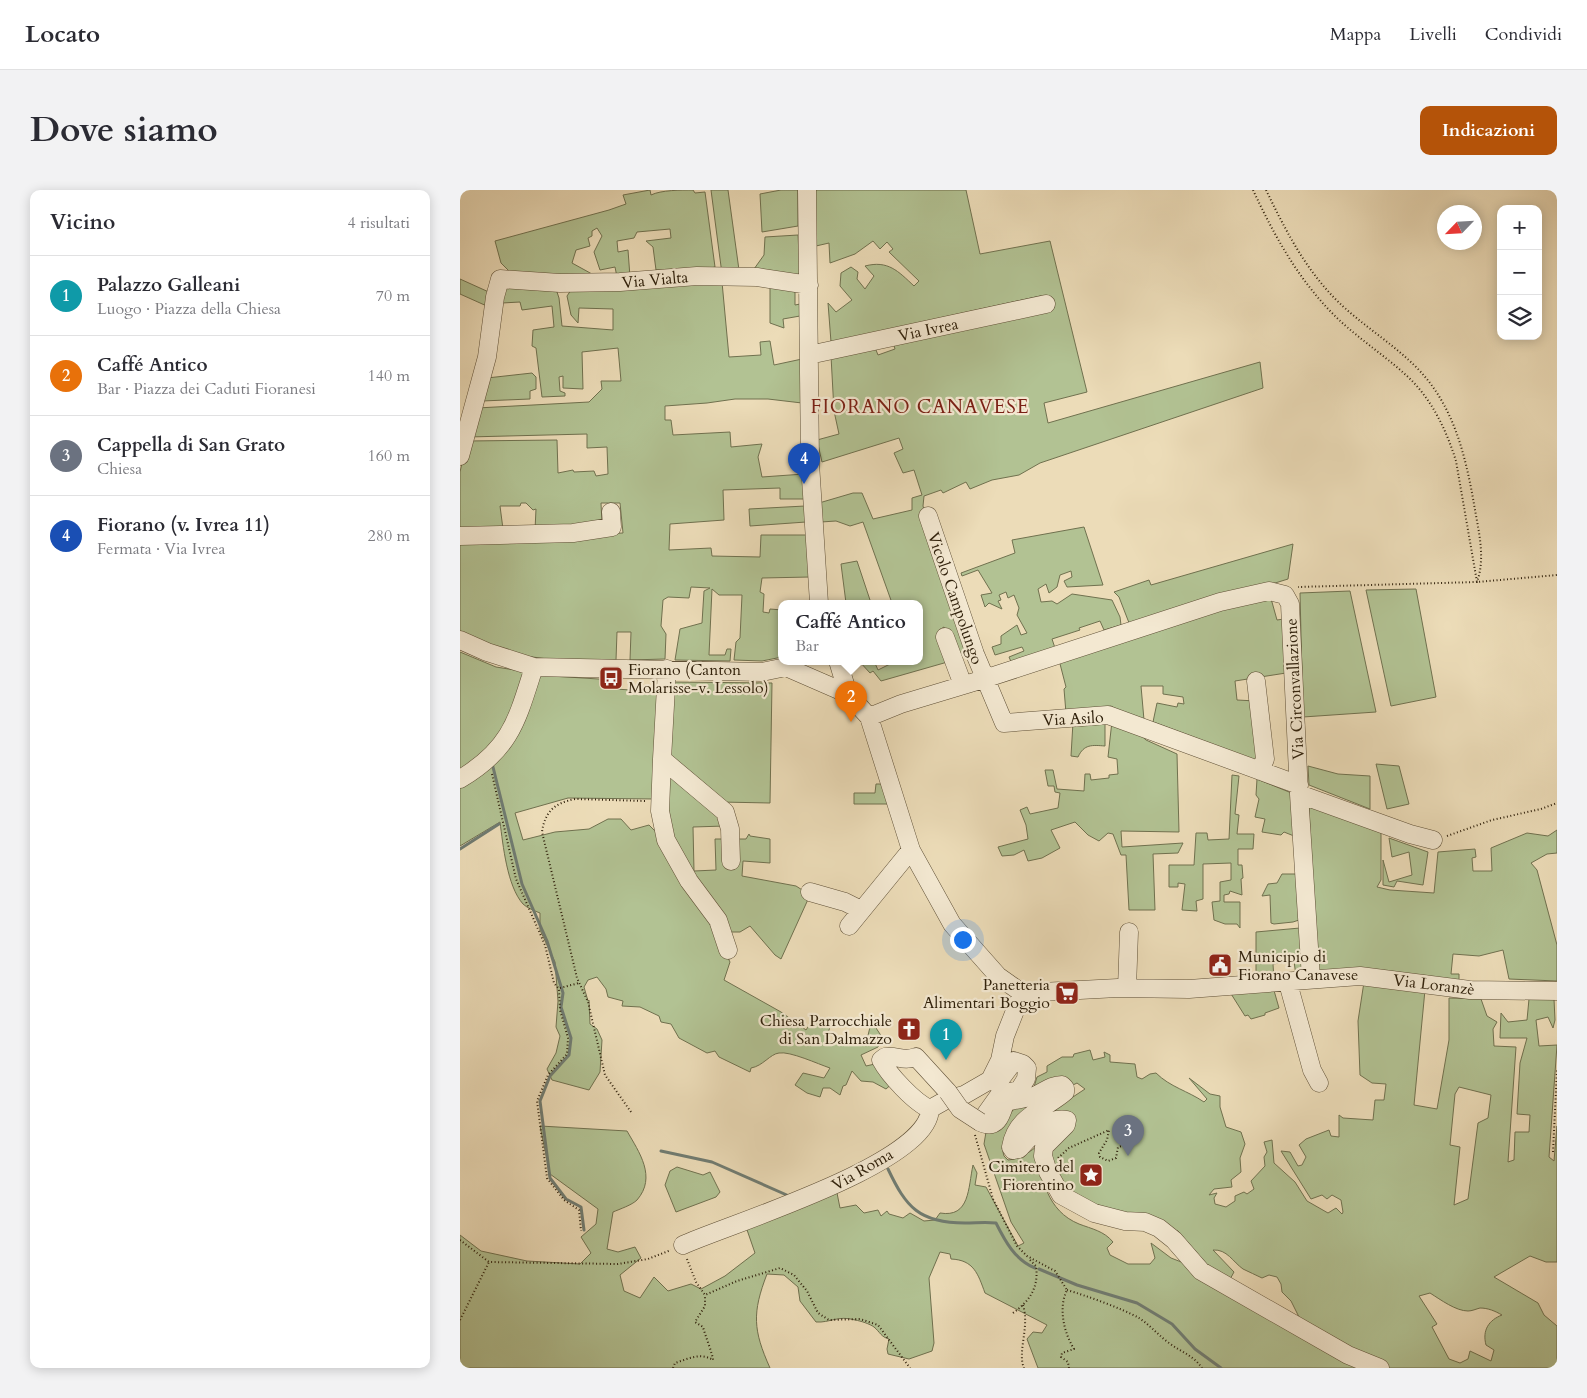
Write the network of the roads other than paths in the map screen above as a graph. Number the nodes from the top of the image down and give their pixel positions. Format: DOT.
graph roads {
  1 [pos="807,190"];
  2 [pos="809,285"];
  3 [pos="1046,304"];
  4 [pos="809,355"];
  5 [pos="460,456"];
  6 [pos="611,512"];
  7 [pos="928,516"];
  8 [pos="460,536"];
  9 [pos="819,597"];
  10 [pos="945,637"];
  11 [pos="460,640"];
  12 [pos="786,665"];
  13 [pos="792,665"];
  14 [pos="839,665"];
  15 [pos="534,667"];
  16 [pos="667,669"];
  17 [pos="984,679"];
  18 [pos="1256,681"];
  19 [pos="963,685"];
  20 [pos="848,694"];
  21 [pos="869,716"];
  22 [pos="662,759"];
  23 [pos="1260,770"];
  24 [pos="460,779"];
  25 [pos="1299,789"];
  26 [pos="1433,840"];
  27 [pos="911,850"];
  28 [pos="730,860"];
  29 [pos="810,892"];
  30 [pos="861,910"];
  31 [pos="849,926"];
  32 [pos="1129,932"];
  33 [pos="728,950"];
  34 [pos="1311,978"];
  35 [pos="1288,983"];
  36 [pos="1127,988"];
  37 [pos="1557,991"];
  38 [pos="1022,993"];
  39 [pos="990,1080"];
  40 [pos="1318,1083"];
  41 [pos="930,1109"];
  42 [pos="980,1122"];
  43 [pos="683,1245"];
  44 [pos="1380,1368"];
  1 -- 2 [label="street"];
  2 -- 4 [label="street"];
  2 -- 5 [label="street, Via Vialta"];
  3 -- 4 [label="street, Via Ivrea"];
  4 -- 9 [label="street"];
  6 -- 8 [label="street"];
  7 -- 17 [label="street, Vicolo Campolungo"];
  10 -- 19 [label="street"];
  11 -- 15 [label="street"];
  12 -- 16 [label="street"];
  13 -- 20 [label="street"];
  14 -- 20 [label="street"];
  15 -- 16 [label="street"];
  15 -- 24 [label="street"];
  16 -- 22 [label="street"];
  17 -- 19 [label="street"];
  17 -- 23 [label="street, Via Asilo"];
  17 -- 25 [label="street, Via Circonvallazione"];
  18 -- 23 [label="street"];
  19 -- 21 [label="street"];
  20 -- 21 [label="street"];
  21 -- 27 [label="street"];
  22 -- 28 [label="street"];
  22 -- 33 [label="street"];
  23 -- 25 [label="street, Via Asilo"];
  25 -- 26 [label="street, Via Asilo"];
  25 -- 34 [label="street, Via Circonvallazione"];
  27 -- 30 [label="street"];
  27 -- 38 [label="street"];
  29 -- 30 [label="street"];
  30 -- 31 [label="street"];
  32 -- 36 [label="street"];
  34 -- 35 [label="street, Via Loranzè"];
  34 -- 37 [label="street, Via Loranzè"];
  35 -- 36 [label="street, Via Loranzè"];
  35 -- 40 [label="street"];
  36 -- 38 [label="street, Via Loranzè"];
  38 -- 39 [label="street"];
  39 -- 41 [label="street"];
  39 -- 42 [label="street"];
  41 -- 42 [label="street, bridge"];
  41 -- 43 [label="street, Via Roma"];
  42 -- 44 [label="street"];
}
